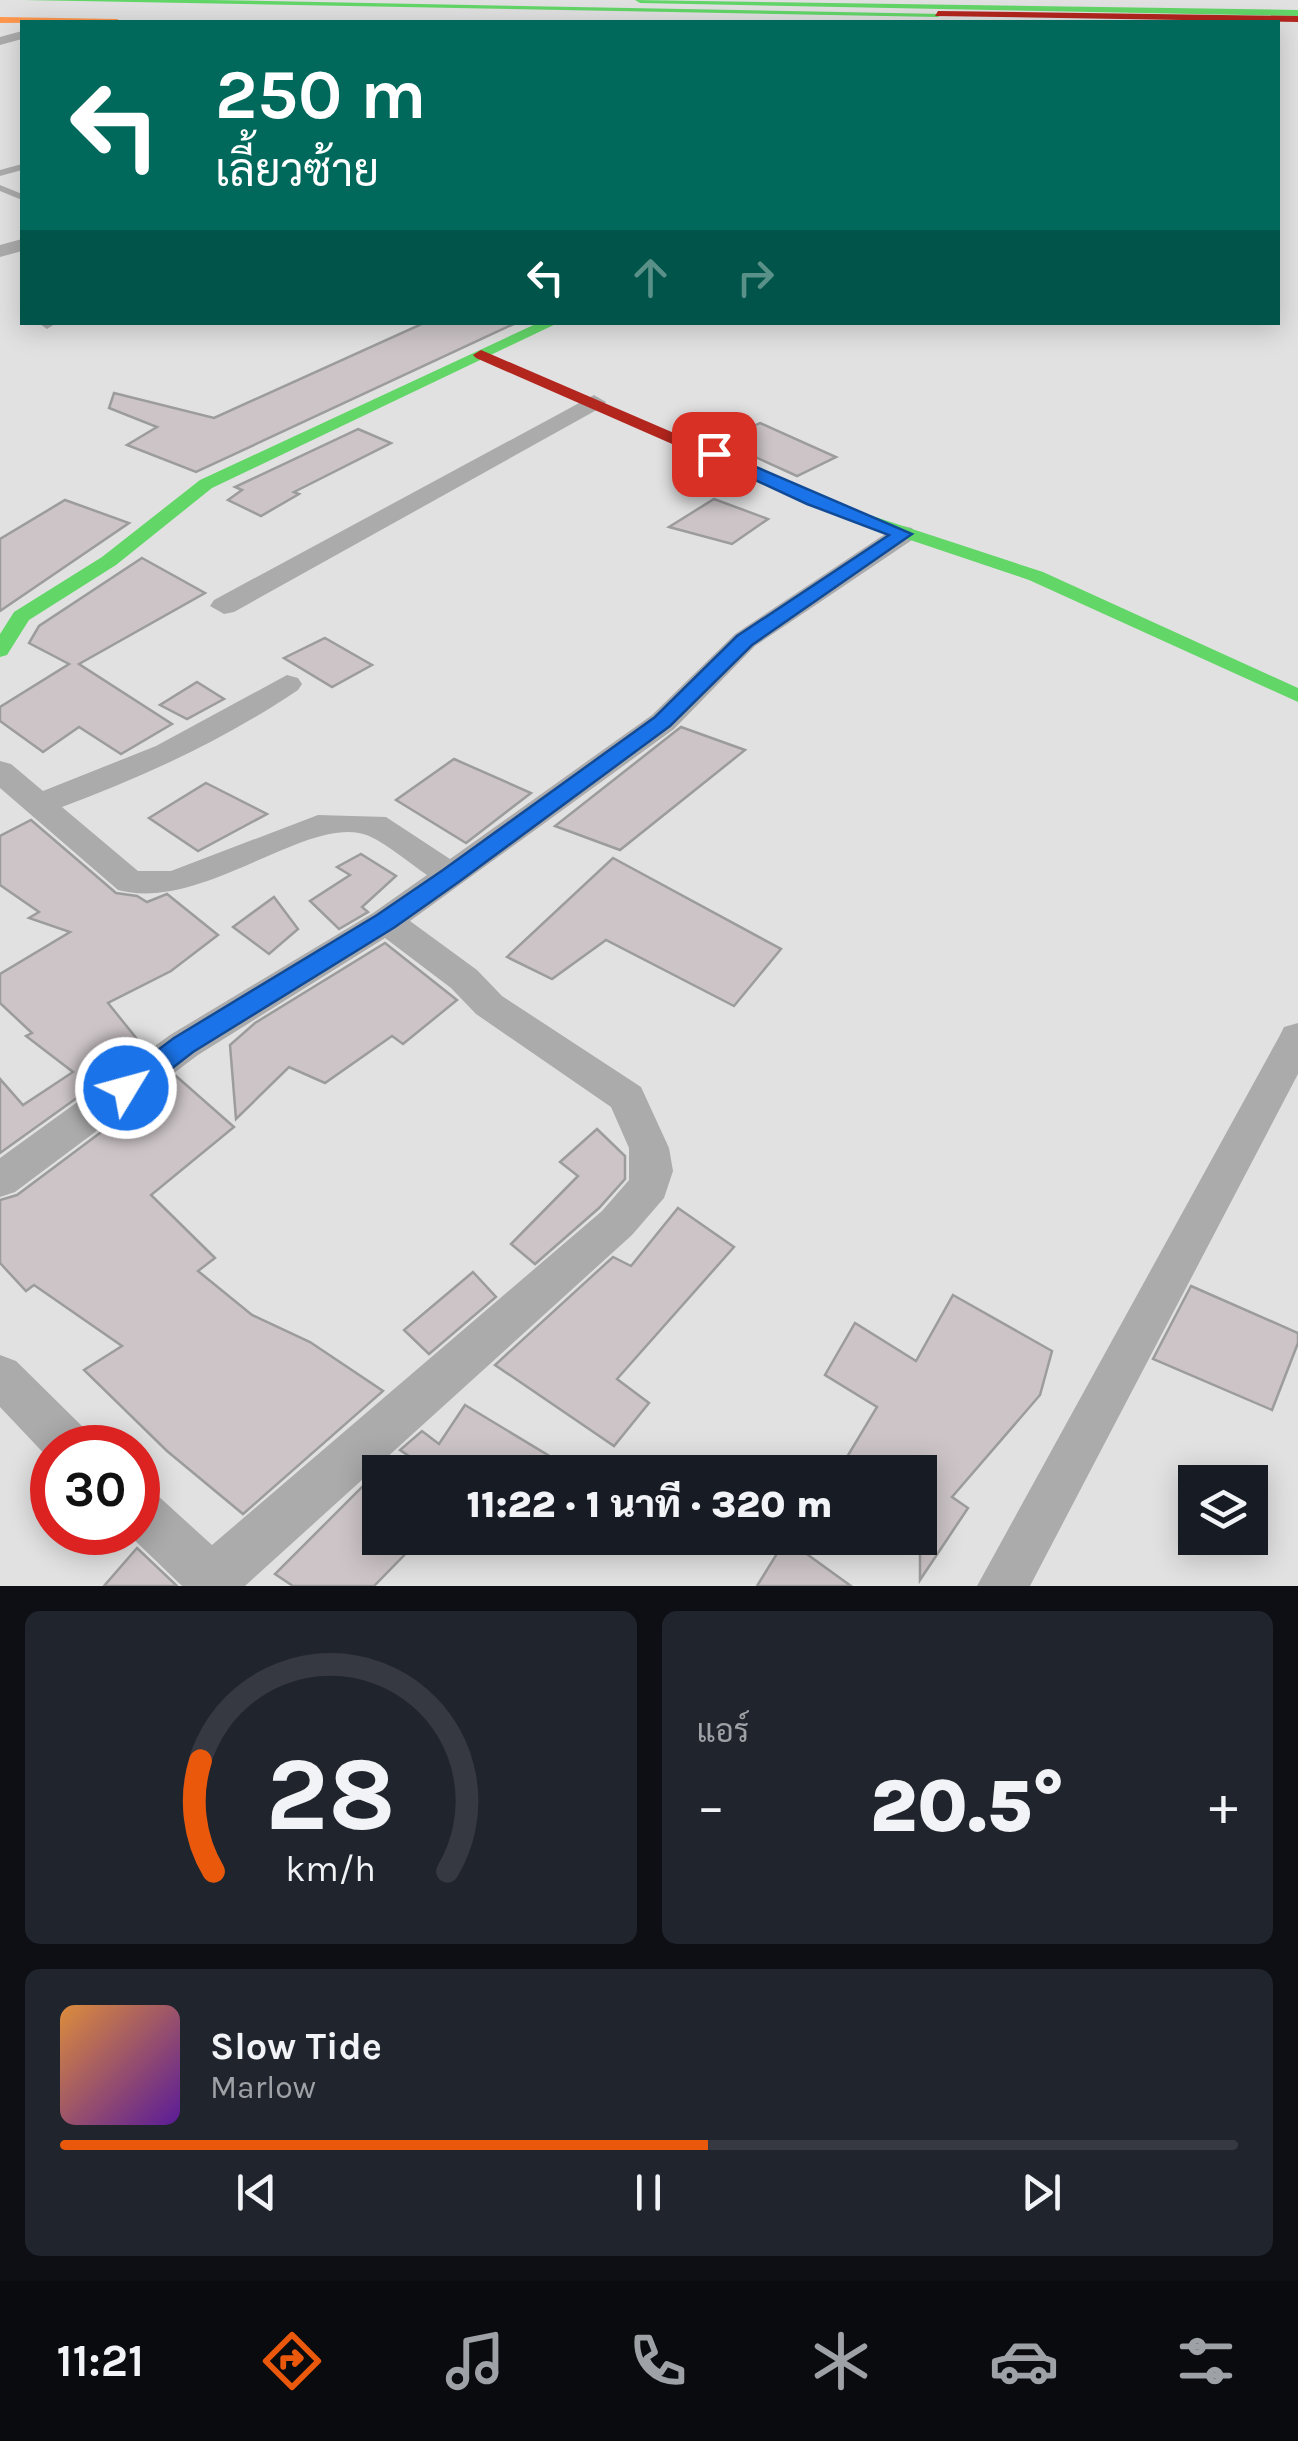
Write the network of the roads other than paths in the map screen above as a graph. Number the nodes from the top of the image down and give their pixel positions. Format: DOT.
graph roads {
  1 [pos="640,0"];
  2 [pos="819,2"];
  3 [pos="929,3"];
  4 [pos="17,8"];
  5 [pos="1289,18"];
  6 [pos="522,19"];
  7 [pos="64,20"];
  8 [pos="553,20"];
  9 [pos="599,20"];
  10 [pos="1218,20"];
  11 [pos="546,325"];
  12 [pos="481,355"];
  13 [pos="594,402"];
  14 [pos="903,534"];
  15 [pos="224,606"];
  16 [pos="0,651"];
  17 [pos="287,684"];
  18 [pos="1298,696"];
  19 [pos="0,771"];
  20 [pos="39,804"];
  21 [pos="451,875"];
  22 [pos="386,921"];
  23 [pos="1298,1037"];
  24 [pos="0,1180"];
  25 [pos="0,1375"];
  26 [pos="49,1425"];
  27 [pos="160,1532"];
  28 [pos="214,1583"];
  29 [pos="1003,1586"];
  1 -- 2 [label="main road"];
  2 -- 3 [label="main road"];
  3 -- 5 [label="main road"];
  4 -- 6 [label="main road"];
  4 -- 7 [label="main road"];
  4 -- 10 [label="main road"];
  5 -- 10 [label="main road"];
  6 -- 8 [label="main road"];
  6 -- 9 [label="main road"];
  11 -- 12 [label="main road"];
  12 -- 13 [label="main road"];
  12 -- 16 [label="main road"];
  13 -- 14 [label="main road"];
  13 -- 15 [label="street"];
  14 -- 18 [label="main road"];
  14 -- 21 [label="street"];
  17 -- 20 [label="street"];
  19 -- 20 [label="street"];
  20 -- 21 [label="street"];
  21 -- 22 [label="street"];
  22 -- 24 [label="street"];
  22 -- 28 [label="street"];
  23 -- 29 [label="street"];
  25 -- 26 [label="street"];
  27 -- 28 [label="street"];
}
